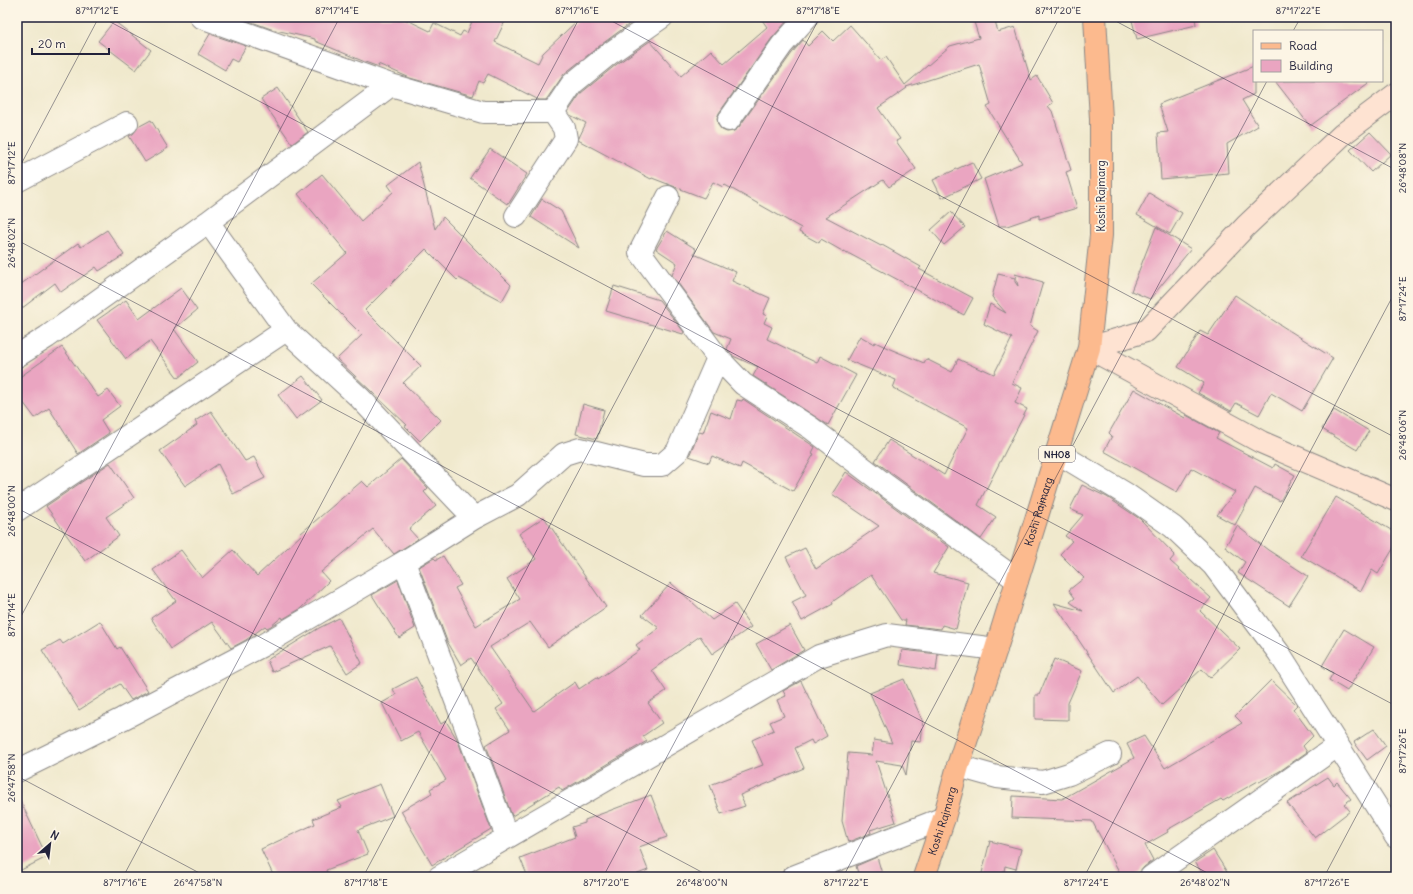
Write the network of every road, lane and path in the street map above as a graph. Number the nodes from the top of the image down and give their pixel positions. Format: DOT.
graph roads {
  1 [pos="201,17"];
  2 [pos="662,17"];
  3 [pos="807,17"];
  4 [pos="1095,17"];
  5 [pos="391,85"];
  6 [pos="1396,94"];
  7 [pos="553,112"];
  8 [pos="729,120"];
  9 [pos="127,123"];
  10 [pos="17,180"];
  11 [pos="668,197"];
  12 [pos="516,216"];
  13 [pos="208,222"];
  14 [pos="286,330"];
  15 [pos="1089,348"];
  16 [pos="17,356"];
  17 [pos="718,358"];
  18 [pos="1058,453"];
  19 [pos="1396,500"];
  20 [pos="17,510"];
  21 [pos="474,518"];
  22 [pos="404,562"];
  23 [pos="1017,580"];
  24 [pos="996,649"];
  25 [pos="1337,746"];
  26 [pos="1110,754"];
  27 [pos="958,766"];
  28 [pos="17,771"];
  29 [pos="944,818"];
  30 [pos="507,837"];
  31 [pos="1396,837"];
  32 [pos="439,877"];
  33 [pos="793,877"];
  34 [pos="924,877"];
  35 [pos="1151,877"];
  1 -- 5 [label="street"];
  2 -- 7 [label="street"];
  3 -- 8 [label="street"];
  4 -- 15 [label="main road, Koshi Rajmarg / NH08"];
  5 -- 7 [label="street"];
  5 -- 13 [label="street"];
  6 -- 15 [label="street"];
  7 -- 12 [label="street"];
  9 -- 10 [label="street"];
  11 -- 17 [label="street"];
  13 -- 14 [label="street"];
  13 -- 16 [label="street"];
  14 -- 20 [label="street"];
  14 -- 21 [label="street"];
  15 -- 18 [label="main road, Koshi Rajmarg / NH08"];
  15 -- 19 [label="street"];
  17 -- 21 [label="street"];
  17 -- 23 [label="street"];
  18 -- 23 [label="main road, Koshi Rajmarg / NH08"];
  18 -- 25 [label="street"];
  21 -- 22 [label="street"];
  22 -- 28 [label="street"];
  22 -- 30 [label="street"];
  23 -- 24 [label="main road, Koshi Rajmarg / NH08"];
  24 -- 27 [label="main road, Koshi Rajmarg / NH08"];
  24 -- 30 [label="street"];
  25 -- 31 [label="street"];
  25 -- 35 [label="street"];
  26 -- 27 [label="street"];
  27 -- 29 [label="main road, Koshi Rajmarg / NH08"];
  29 -- 33 [label="street"];
  29 -- 34 [label="main road, Koshi Rajmarg / NH08"];
  30 -- 32 [label="street"];
}
